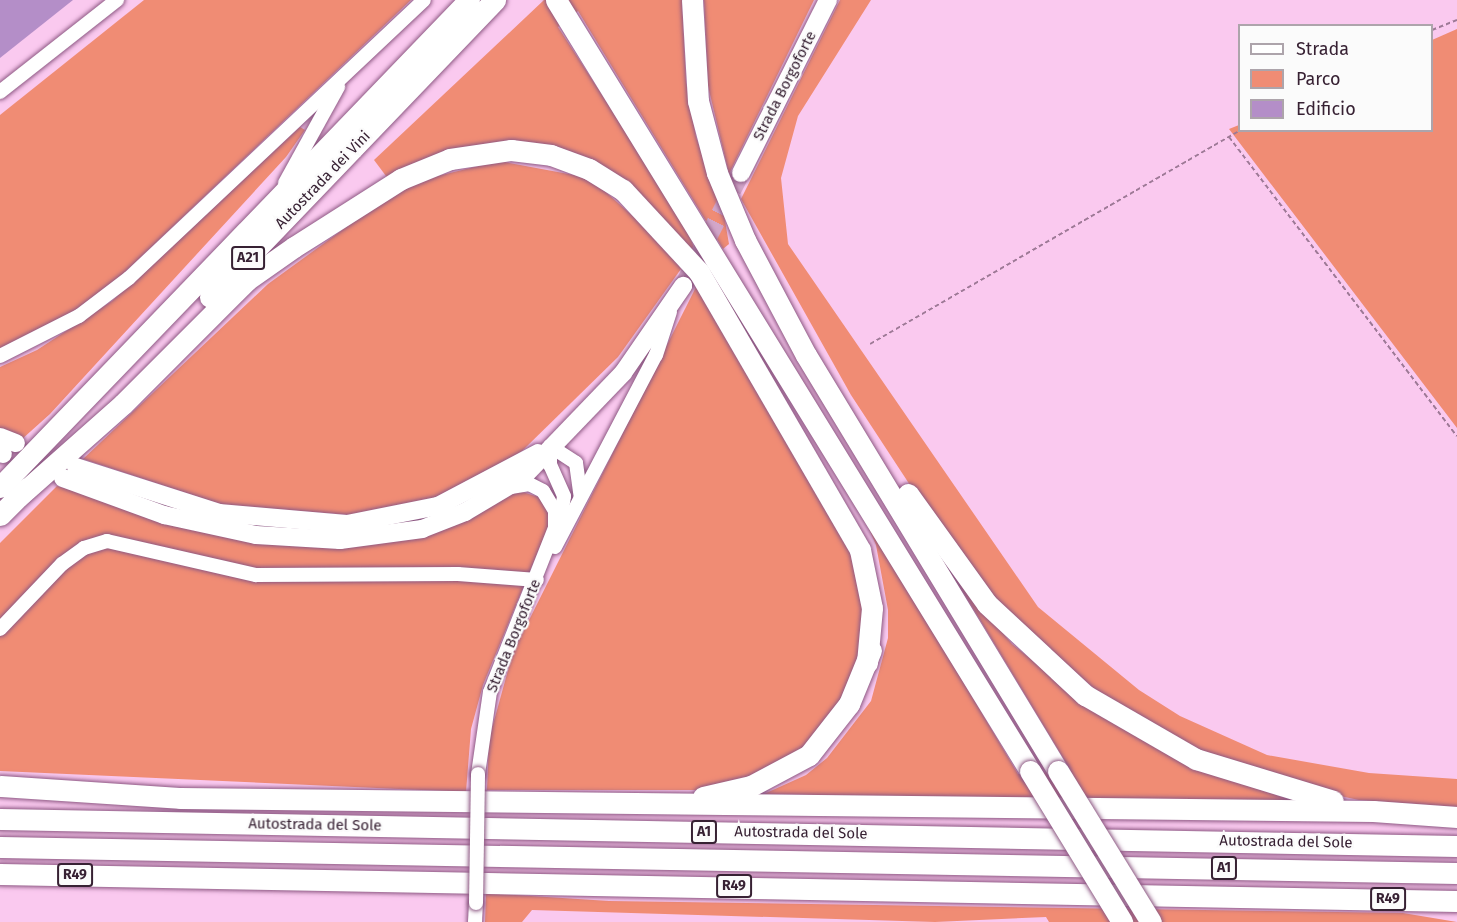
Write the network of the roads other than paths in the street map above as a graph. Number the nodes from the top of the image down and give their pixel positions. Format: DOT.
graph roads {
  1 [pos="117,0"];
  2 [pos="424,0"];
  3 [pos="469,0"];
  4 [pos="495,0"];
  5 [pos="556,0"];
  6 [pos="693,0"];
  7 [pos="828,0"];
  8 [pos="345,74"];
  9 [pos="0,92"];
  10 [pos="741,173"];
  11 [pos="274,203"];
  12 [pos="766,282"];
  13 [pos="683,286"];
  14 [pos="744,301"];
  15 [pos="671,305"];
  16 [pos="0,356"];
  17 [pos="550,446"];
  18 [pos="505,489"];
  19 [pos="9,492"];
  20 [pos="579,508"];
  21 [pos="0,515"];
  22 [pos="548,551"];
  23 [pos="539,575"];
  24 [pos="0,629"];
  25 [pos="867,663"];
  26 [pos="0,786"];
  27 [pos="571,805"];
  28 [pos="1373,811"];
  29 [pos="1457,817"];
  30 [pos="0,819"];
  31 [pos="1457,846"];
  32 [pos="0,847"];
  33 [pos="1457,873"];
  34 [pos="0,874"];
  35 [pos="150,876"];
  36 [pos="0,883"];
  37 [pos="1318,898"];
  38 [pos="1457,901"];
  39 [pos="1457,911"];
  40 [pos="475,922"];
  41 [pos="1122,922"];
  42 [pos="1151,922"];
  1 -- 9 [label="street"];
  2 -- 8 [label="street"];
  3 -- 11 [label="highway, Autostrada dei Vini / A21"];
  4 -- 19 [label="highway, Autostrada dei Vini / A21"];
  5 -- 14 [label="highway"];
  6 -- 12 [label="highway"];
  7 -- 10 [label="main road, Strada Borgoforte"];
  8 -- 11 [label="street"];
  8 -- 16 [label="street"];
  11 -- 19 [label="highway, Autostrada dei Vini / A21"];
  12 -- 28 [label="highway"];
  12 -- 42 [label="highway, bridge"];
  13 -- 15 [label="main road"];
  14 -- 25 [label="highway"];
  14 -- 41 [label="highway, bridge"];
  15 -- 17 [label="main road"];
  15 -- 20 [label="street"];
  17 -- 18 [label="main road"];
  17 -- 18 [label="main road"];
  17 -- 20 [label="street"];
  17 -- 22 [label="street"];
  18 -- 22 [label="street"];
  19 -- 21 [label="highway, Autostrada dei Vini / A21"];
  19 -- 25 [label="highway"];
  20 -- 23 [label="street"];
  22 -- 23 [label="street"];
  23 -- 24 [label="street"];
  23 -- 40 [label="street, Strada Borgoforte, bridge"];
  25 -- 27 [label="highway"];
  26 -- 27 [label="highway"];
  27 -- 28 [label="highway"];
  28 -- 29 [label="highway"];
  30 -- 31 [label="highway, Autostrada del Sole / A1"];
  32 -- 33 [label="highway, Autostrada del Sole / A1"];
  34 -- 35 [label="highway, R49"];
  35 -- 36 [label="highway"];
  35 -- 37 [label="highway, R49"];
  37 -- 38 [label="highway, R49"];
  37 -- 39 [label="highway"];
}
